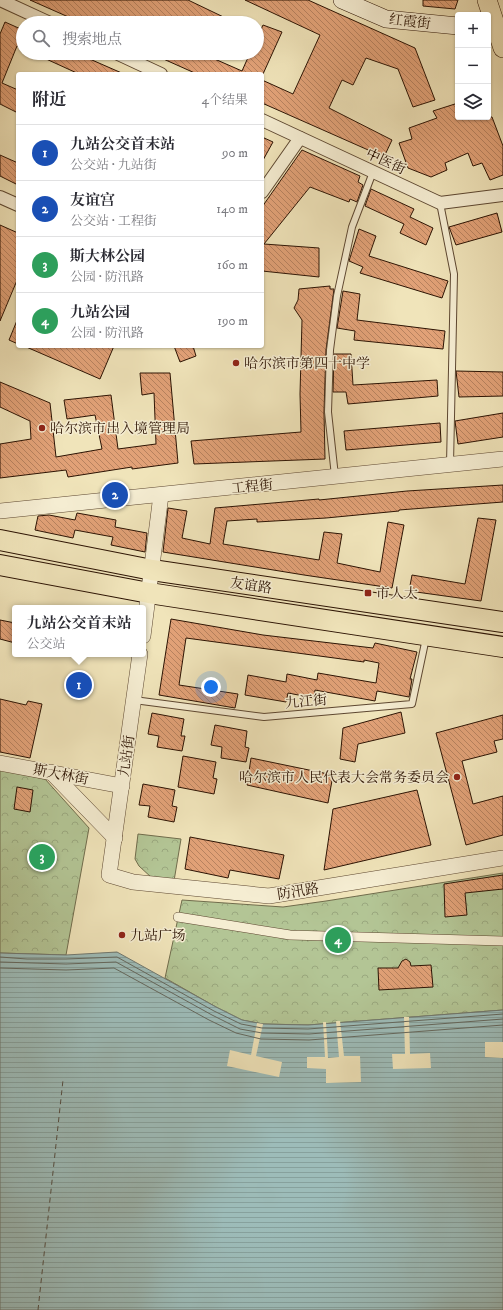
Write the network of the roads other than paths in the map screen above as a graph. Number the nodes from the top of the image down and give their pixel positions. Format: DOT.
graph roads {
  1 [pos="0,0"];
  2 [pos="342,0"];
  3 [pos="487,0"];
  4 [pos="35,16"];
  5 [pos="455,26"];
  6 [pos="496,29"];
  7 [pos="503,48"];
  8 [pos="131,60"];
  9 [pos="157,72"];
  10 [pos="264,121"];
  11 [pos="300,138"];
  12 [pos="373,172"];
  13 [pos="264,189"];
  14 [pos="503,195"];
  15 [pos="0,197"];
  16 [pos="440,203"];
  17 [pos="16,204"];
  18 [pos="503,459"];
  19 [pos="450,465"];
  20 [pos="335,477"];
  21 [pos="161,495"];
  22 [pos="0,512"];
  23 [pos="0,540"];
  24 [pos="0,565"];
  25 [pos="152,570"];
  26 [pos="149,593"];
  27 [pos="146,614"];
  28 [pos="503,622"];
  29 [pos="427,636"];
  30 [pos="503,647"];
  31 [pos="140,657"];
  32 [pos="134,700"];
  33 [pos="0,763"];
  34 [pos="51,772"];
  35 [pos="122,786"];
  36 [pos="115,838"];
  37 [pos="503,858"];
  38 [pos="112,859"];
  39 [pos="178,917"];
  40 [pos="503,941"];
  1 -- 4 [label="street"];
  2 -- 5 [label="main road, 红霞街"];
  3 -- 6 [label="main road"];
  6 -- 7 [label="main road"];
  8 -- 9 [label="street"];
  10 -- 11 [label="street, 中医街"];
  11 -- 12 [label="street, 中医街"];
  11 -- 13 [label="street"];
  12 -- 16 [label="street, 中医街"];
  12 -- 20 [label="lane"];
  14 -- 16 [label="street"];
  15 -- 17 [label="street"];
  16 -- 19 [label="lane"];
  18 -- 19 [label="street, 工程街"];
  19 -- 20 [label="street, 工程街"];
  20 -- 21 [label="street, 工程街"];
  21 -- 22 [label="street, 工程街"];
  21 -- 25 [label="street"];
  23 -- 25 [label="highway, 友谊路"];
  24 -- 26 [label="highway, 友谊路"];
  25 -- 26 [label="street"];
  25 -- 28 [label="highway, 友谊路"];
  26 -- 27 [label="street"];
  26 -- 29 [label="highway, 友谊路"];
  29 -- 30 [label="highway, 友谊路"];
  29 -- 32 [label="lane, 九江街"];
  31 -- 32 [label="street, 九站街"];
  32 -- 35 [label="street, 九站街"];
  33 -- 34 [label="street, 斯大林街"];
  34 -- 35 [label="street, 斯大林街"];
  34 -- 36 [label="street"];
  35 -- 36 [label="street, 九站街"];
  36 -- 38 [label="street, 九站街"];
  37 -- 38 [label="street, 防汛路"];
  39 -- 40 [label="street"];
}
